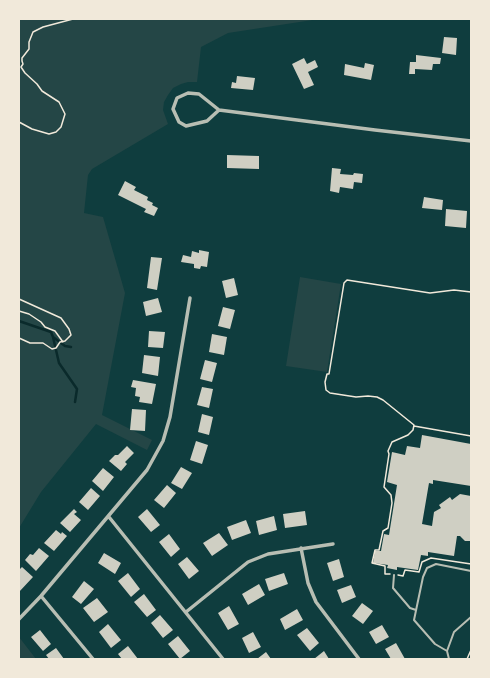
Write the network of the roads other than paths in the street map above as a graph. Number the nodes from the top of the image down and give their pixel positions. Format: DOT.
graph roads {
  1 [pos="219,110"];
  2 [pos="471,141"];
  3 [pos="190,298"];
  4 [pos="109,517"];
  5 [pos="333,544"];
  6 [pos="301,548"];
  7 [pos="471,571"];
  8 [pos="394,575"];
  9 [pos="41,596"];
  10 [pos="416,610"];
  11 [pos="186,612"];
  12 [pos="471,617"];
  13 [pos="19,619"];
  14 [pos="446,651"];
  15 [pos="93,659"];
  16 [pos="223,659"];
  17 [pos="359,659"];
  18 [pos="449,659"];
  1 -- 1 [label="street"];
  1 -- 2 [label="street"];
  3 -- 4 [label="street"];
  4 -- 9 [label="street"];
  4 -- 11 [label="street"];
  5 -- 6 [label="street"];
  6 -- 11 [label="street"];
  6 -- 17 [label="street"];
  7 -- 10 [label="lane"];
  8 -- 10 [label="lane"];
  9 -- 13 [label="street"];
  9 -- 15 [label="street"];
  10 -- 14 [label="lane"];
  11 -- 16 [label="street"];
  12 -- 14 [label="lane"];
  14 -- 18 [label="lane"];
}
